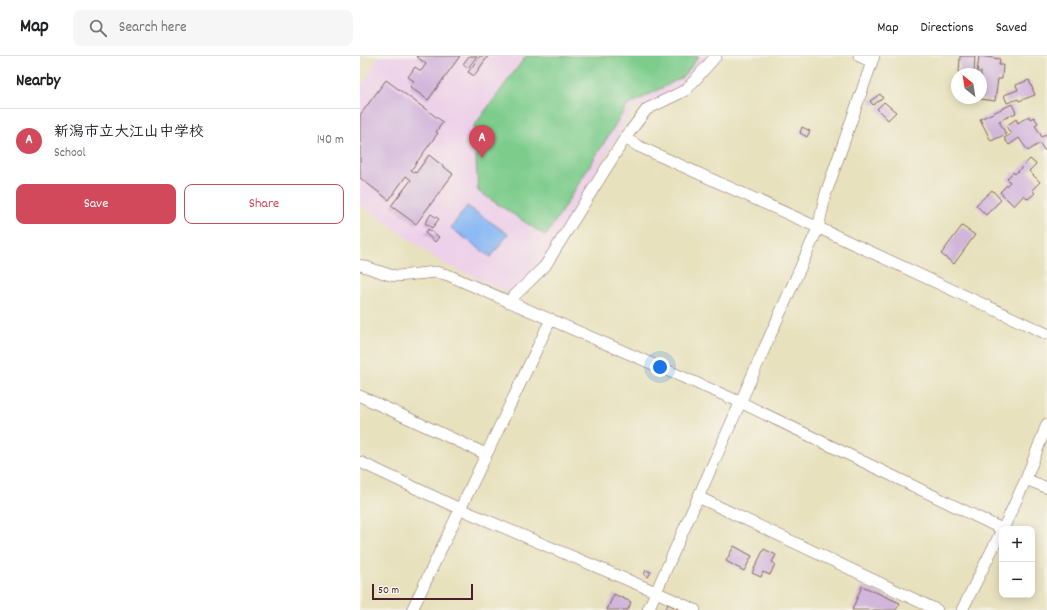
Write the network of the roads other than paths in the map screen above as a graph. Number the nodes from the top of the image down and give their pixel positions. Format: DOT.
graph roads {
  1 [pos="716,56"];
  2 [pos="859,56"];
  3 [pos="873,59"];
  4 [pos="625,138"];
  5 [pos="818,228"];
  6 [pos="360,265"];
  7 [pos="508,302"];
  8 [pos="551,319"];
  9 [pos="1047,334"];
  10 [pos="360,396"];
  11 [pos="740,402"];
  12 [pos="1047,424"];
  13 [pos="486,454"];
  14 [pos="360,462"];
  15 [pos="1026,479"];
  16 [pos="1047,488"];
  17 [pos="698,497"];
  18 [pos="460,509"];
  19 [pos="1004,526"];
  20 [pos="999,529"];
  21 [pos="999,536"];
  22 [pos="656,592"];
  23 [pos="412,610"];
  24 [pos="648,610"];
  25 [pos="695,610"];
  26 [pos="937,610"];
  27 [pos="962,610"];
  1 -- 4 [label="street"];
  2 -- 3 [label="street"];
  3 -- 5 [label="street"];
  4 -- 5 [label="street"];
  4 -- 7 [label="street"];
  5 -- 9 [label="street"];
  5 -- 11 [label="street"];
  6 -- 7 [label="street"];
  7 -- 8 [label="street"];
  8 -- 11 [label="street"];
  8 -- 13 [label="street"];
  10 -- 13 [label="street"];
  11 -- 17 [label="street"];
  11 -- 20 [label="street"];
  12 -- 15 [label="street"];
  13 -- 18 [label="street"];
  14 -- 18 [label="street"];
  15 -- 16 [label="street"];
  15 -- 19 [label="street"];
  17 -- 22 [label="street"];
  17 -- 26 [label="street"];
  18 -- 22 [label="street"];
  18 -- 23 [label="street"];
  21 -- 27 [label="street"];
  22 -- 24 [label="street"];
  22 -- 25 [label="street"];
}
